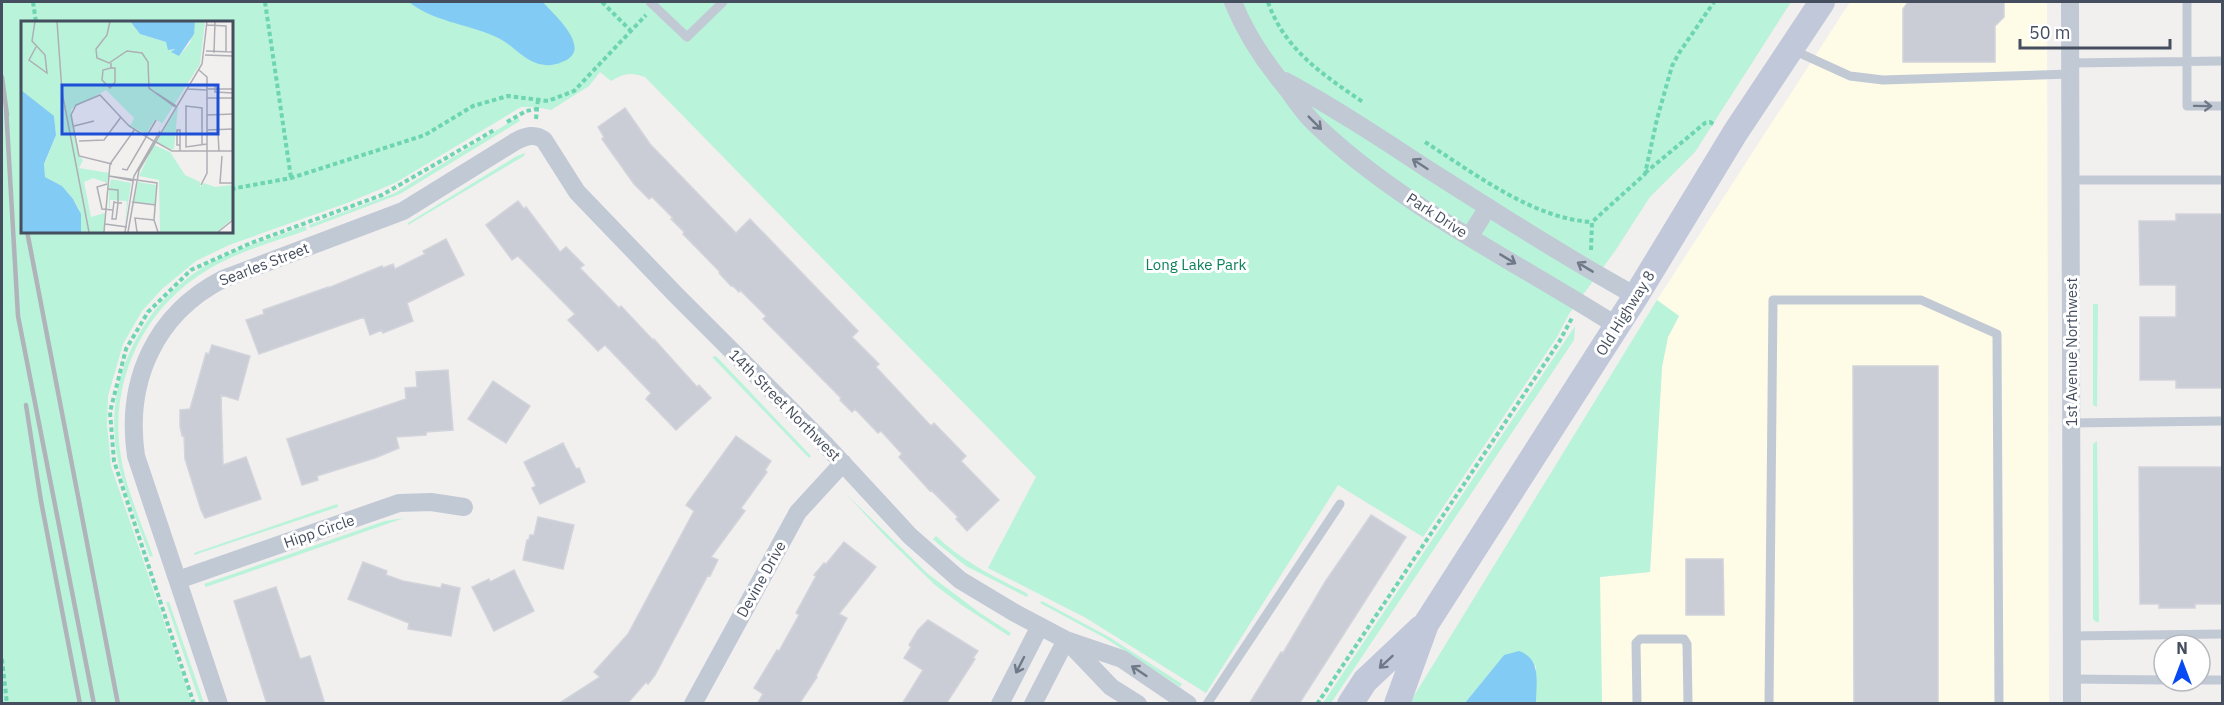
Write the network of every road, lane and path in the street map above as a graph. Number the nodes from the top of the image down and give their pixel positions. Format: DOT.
graph roads {
  1 [pos="33,2"];
  2 [pos="265,2"];
  3 [pos="602,2"];
  4 [pos="723,2"];
  5 [pos="1233,2"];
  6 [pos="1268,2"];
  7 [pos="1714,2"];
  8 [pos="1822,2"];
  9 [pos="2070,2"];
  10 [pos="2187,2"];
  11 [pos="653,4"];
  12 [pos="36,21"];
  13 [pos="630,30"];
  14 [pos="1792,49"];
  15 [pos="2186,61"];
  16 [pos="2223,61"];
  17 [pos="2070,69"];
  18 [pos="1278,78"];
  19 [pos="2223,106"];
  20 [pos="1370,107"];
  21 [pos="537,109"];
  22 [pos="1736,133"];
  23 [pos="535,135"];
  24 [pos="1416,137"];
  25 [pos="1396,148"];
  26 [pos="1645,174"];
  27 [pos="1378,176"];
  28 [pos="291,178"];
  29 [pos="2071,180"];
  30 [pos="2223,180"];
  31 [pos="232,189"];
  32 [pos="1488,207"];
  33 [pos="1592,222"];
  34 [pos="1470,236"];
  35 [pos="1591,258"];
  36 [pos="1636,296"];
  37 [pos="1573,317"];
  38 [pos="1617,326"];
  39 [pos="2223,421"];
  40 [pos="2071,423"];
  41 [pos="843,463"];
  42 [pos="1340,504"];
  43 [pos="464,507"];
  44 [pos="178,580"];
  45 [pos="1426,624"];
  46 [pos="1040,626"];
  47 [pos="2223,634"];
  48 [pos="2072,636"];
  49 [pos="1066,640"];
  50 [pos="2,659"];
  51 [pos="2072,679"];
  52 [pos="2152,680"];
  53 [pos="8,704"];
  54 [pos="194,704"];
  55 [pos="219,704"];
  56 [pos="693,704"];
  57 [pos="1000,704"];
  58 [pos="1033,704"];
  59 [pos="1138,704"];
  60 [pos="1188,704"];
  61 [pos="1207,704"];
  62 [pos="1317,704"];
  63 [pos="1350,704"];
  64 [pos="1397,704"];
  65 [pos="1637,704"];
  66 [pos="1688,704"];
  67 [pos="1769,704"];
  68 [pos="1999,704"];
  69 [pos="2072,704"];
  1 -- 12 [label="path"];
  2 -- 28 [label="path"];
  3 -- 13 [label="path"];
  4 -- 11 [label="lane"];
  5 -- 18 [label="street, Park Drive"];
  6 -- 20 [label="path"];
  7 -- 26 [label="path"];
  8 -- 14 [label="street, Old Highway 8"];
  9 -- 17 [label="street, 1st Avenue Northwest"];
  10 -- 15 [label="lane"];
  11 -- 13 [label="path"];
  13 -- 28 [label="path"];
  14 -- 17 [label="lane"];
  14 -- 22 [label="street, Old Highway 8"];
  15 -- 16 [label="lane"];
  15 -- 17 [label="lane"];
  15 -- 19 [label="lane, one-way"];
  17 -- 29 [label="street, 1st Avenue Northwest"];
  18 -- 25 [label="street, Park Drive"];
  18 -- 27 [label="street, Park Drive, one-way"];
  21 -- 54 [label="path"];
  22 -- 26 [label="path"];
  22 -- 36 [label="street, Old Highway 8"];
  23 -- 41 [label="street, 14th Street Northwest"];
  23 -- 44 [label="street, Searles Street"];
  24 -- 33 [label="path"];
  25 -- 27 [label="street"];
  32 -- 25 [label="street, Park Drive, one-way"];
  26 -- 33 [label="path"];
  27 -- 34 [label="street, Park Drive"];
  28 -- 31 [label="path"];
  29 -- 30 [label="lane"];
  29 -- 40 [label="street, 1st Avenue Northwest"];
  32 -- 34 [label="street"];
  36 -- 32 [label="street, Park Drive, one-way"];
  33 -- 35 [label="path"];
  34 -- 38 [label="street, Park Drive, one-way"];
  36 -- 38 [label="street, Old Highway 8"];
  37 -- 62 [label="path"];
  38 -- 45 [label="street, Old Highway 8"];
  39 -- 40 [label="lane"];
  40 -- 48 [label="street, 1st Avenue Northwest"];
  41 -- 46 [label="street, 14th Street Northwest"];
  41 -- 56 [label="street, Devine Drive"];
  42 -- 61 [label="lane"];
  43 -- 44 [label="street, Hipp Circle"];
  44 -- 55 [label="street, Searles Street"];
  45 -- 63 [label="street, Old Highway 8, one-way"];
  45 -- 64 [label="street, Old Highway 8"];
  46 -- 49 [label="street, 14th Street Northwest"];
  46 -- 57 [label="street, one-way"];
  47 -- 48 [label="lane"];
  48 -- 51 [label="street, 1st Avenue Northwest"];
  49 -- 58 [label="street"];
  49 -- 59 [label="street, 14th Street Northwest"];
  60 -- 49 [label="street, 14th Street Northwest, one-way"];
  50 -- 53 [label="path"];
  51 -- 52 [label="lane"];
  51 -- 69 [label="street, 1st Avenue Northwest"];
  65 -- 66 [label="lane"];
  67 -- 68 [label="lane"];
}
